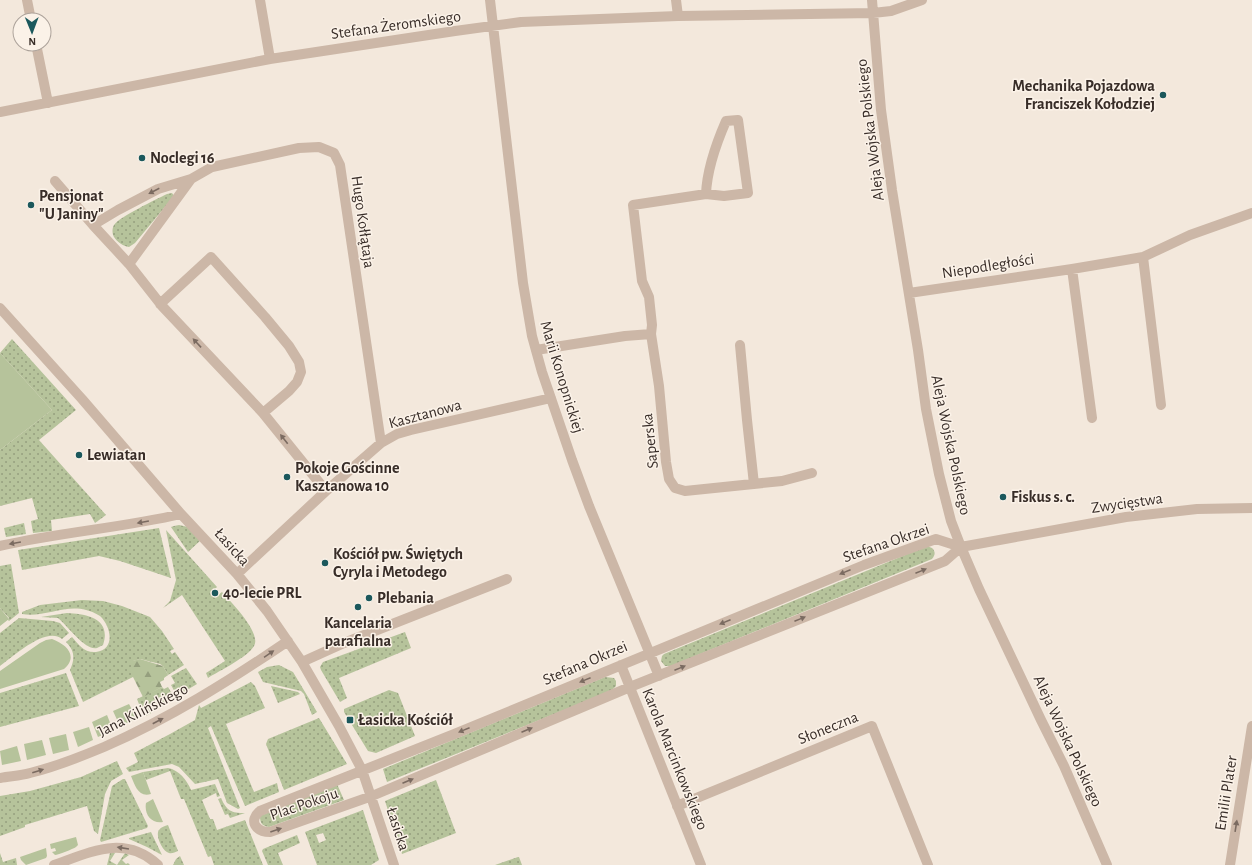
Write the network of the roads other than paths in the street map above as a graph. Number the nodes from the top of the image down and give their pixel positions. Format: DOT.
graph roads {
  1 [pos="27,0"];
  2 [pos="260,0"];
  3 [pos="490,0"];
  4 [pos="676,0"];
  5 [pos="872,0"];
  6 [pos="922,0"];
  7 [pos="29,12"];
  8 [pos="873,13"];
  9 [pos="678,16"];
  10 [pos="492,26"];
  11 [pos="38,52"];
  12 [pos="270,59"];
  13 [pos="48,103"];
  14 [pos="0,112"];
  15 [pos="191,179"];
  16 [pos="55,181"];
  17 [pos="706,194"];
  18 [pos="1252,213"];
  19 [pos="92,225"];
  20 [pos="1143,256"];
  21 [pos="129,264"];
  22 [pos="1072,269"];
  23 [pos="909,293"];
  24 [pos="160,304"];
  25 [pos="0,308"];
  26 [pos="651,334"];
  27 [pos="740,345"];
  28 [pos="536,350"];
  29 [pos="551,398"];
  30 [pos="1161,405"];
  31 [pos="263,413"];
  32 [pos="1092,418"];
  33 [pos="381,443"];
  34 [pos="812,473"];
  35 [pos="754,484"];
  36 [pos="326,491"];
  37 [pos="1252,508"];
  38 [pos="181,514"];
  39 [pos="0,546"];
  40 [pos="961,547"];
  41 [pos="237,574"];
  42 [pos="507,579"];
  43 [pos="288,641"];
  44 [pos="649,653"];
  45 [pos="302,662"];
  46 [pos="621,665"];
  47 [pos="659,676"];
  48 [pos="630,687"];
  49 [pos="1252,726"];
  50 [pos="362,770"];
  51 [pos="0,778"];
  52 [pos="372,796"];
  53 [pos="677,806"];
  54 [pos="54,865"];
  55 [pos="158,865"];
  56 [pos="394,865"];
  57 [pos="701,865"];
  58 [pos="928,865"];
  59 [pos="1107,865"];
  60 [pos="1230,865"];
  1 -- 7 [label="street"];
  2 -- 12 [label="street"];
  3 -- 10 [label="street, Marii Konopnickiej"];
  4 -- 9 [label="street"];
  5 -- 8 [label="street, Aleja Wojska Polskiego"];
  6 -- 8 [label="street, Stefana Żeromskiego"];
  8 -- 9 [label="street, Stefana Żeromskiego"];
  8 -- 23 [label="street, Aleja Wojska Polskiego"];
  9 -- 10 [label="street, Stefana Żeromskiego"];
  10 -- 12 [label="street, Stefana Żeromskiego"];
  10 -- 28 [label="street, Marii Konopnickiej"];
  11 -- 13 [label="street"];
  12 -- 13 [label="street, Stefana Żeromskiego"];
  13 -- 14 [label="street, Stefana Żeromskiego"];
  15 -- 19 [label="street, Hugo Kołłątaja, one-way"];
  15 -- 21 [label="street, Hugo Kołłątaja"];
  15 -- 33 [label="street, Hugo Kołłątaja"];
  16 -- 19 [label="street"];
  17 -- 17 [label="street, Saperska"];
  17 -- 26 [label="street, Saperska"];
  18 -- 20 [label="street, Niepodległości"];
  19 -- 21 [label="street"];
  20 -- 22 [label="street, Niepodległości"];
  20 -- 30 [label="street"];
  21 -- 24 [label="street"];
  22 -- 23 [label="street, Niepodległości"];
  22 -- 32 [label="street"];
  23 -- 40 [label="street, Aleja Wojska Polskiego"];
  31 -- 24 [label="street, one-way"];
  24 -- 31 [label="street"];
  25 -- 38 [label="street, Łasicka"];
  26 -- 28 [label="street"];
  26 -- 35 [label="street, Saperska"];
  27 -- 35 [label="street"];
  28 -- 29 [label="street, Marii Konopnickiej"];
  29 -- 33 [label="street, Kasztanowa"];
  29 -- 44 [label="street, Marii Konopnickiej"];
  36 -- 31 [label="street, one-way"];
  33 -- 36 [label="street, Kasztanowa"];
  34 -- 35 [label="street, Saperska"];
  36 -- 41 [label="street, Kasztanowa"];
  37 -- 40 [label="street, Zwycięstwa"];
  38 -- 39 [label="street, one-way"];
  38 -- 41 [label="street, Łasicka"];
  40 -- 44 [label="street, Stefana Okrzei, one-way"];
  47 -- 40 [label="street, one-way"];
  40 -- 59 [label="street, Aleja Wojska Polskiego"];
  41 -- 43 [label="street, Łasicka"];
  42 -- 45 [label="street"];
  43 -- 45 [label="street, Łasicka"];
  51 -- 43 [label="street, Jana Kilińskiego, one-way"];
  44 -- 46 [label="street, Stefana Okrzei"];
  44 -- 47 [label="street, Marii Konopnickiej"];
  45 -- 50 [label="street, Łasicka"];
  46 -- 48 [label="street, Karola Marcinkowskiego"];
  46 -- 50 [label="street, Stefana Okrzei, one-way"];
  47 -- 48 [label="street"];
  52 -- 48 [label="street, one-way"];
  48 -- 53 [label="street, Karola Marcinkowskiego"];
  60 -- 49 [label="street, Emilii Plater, one-way"];
  50 -- 52 [label="street, Łasicka"];
  50 -- 52 [label="street, Plac Pokoju, one-way"];
  52 -- 56 [label="street, Łasicka"];
  53 -- 57 [label="street, Karola Marcinkowskiego"];
  53 -- 58 [label="street, Słoneczna"];
  55 -- 54 [label="street, one-way"];
}
